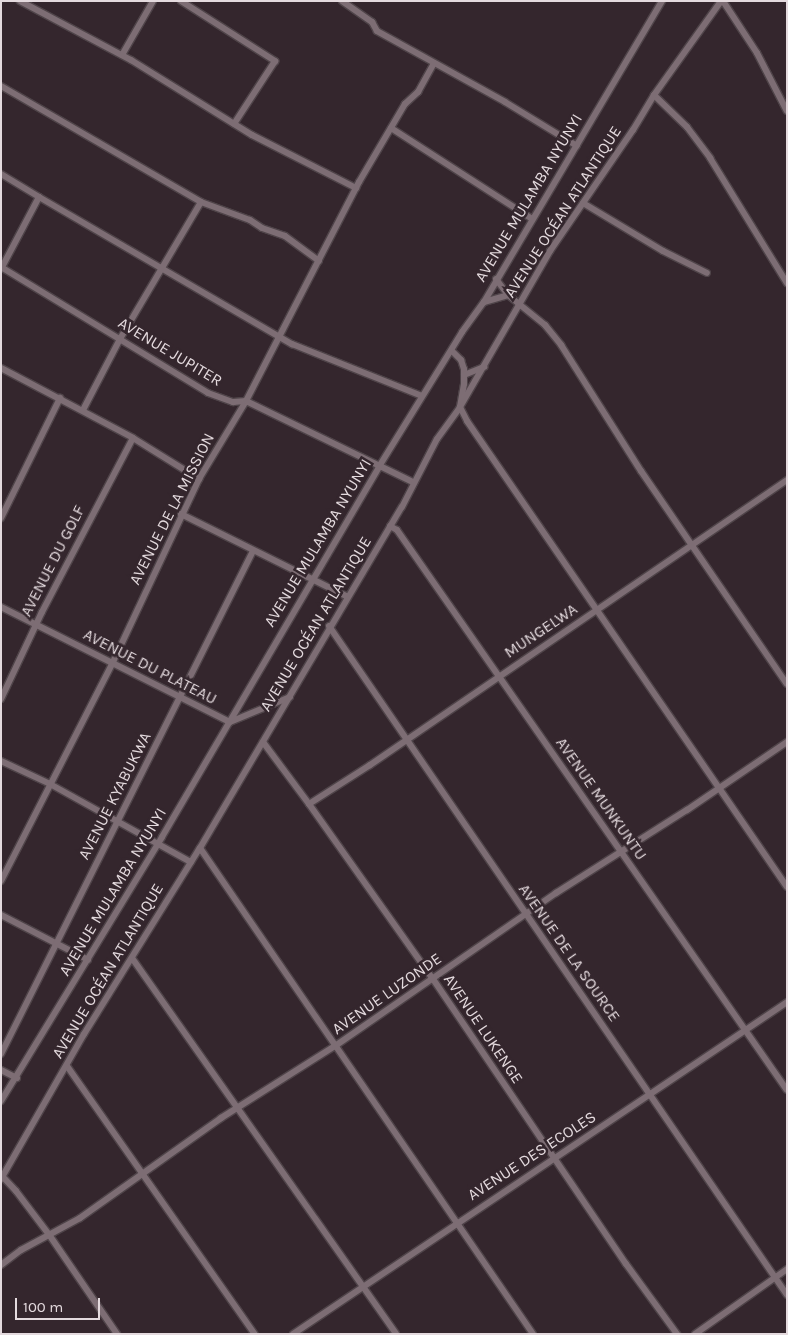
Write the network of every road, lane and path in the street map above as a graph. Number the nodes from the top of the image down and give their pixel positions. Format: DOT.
graph roads {
  1 [pos="20,1"];
  2 [pos="152,1"];
  3 [pos="182,1"];
  4 [pos="342,1"];
  5 [pos="662,1"];
  6 [pos="722,1"];
  7 [pos="122,56"];
  8 [pos="434,64"];
  9 [pos="1,86"];
  10 [pos="654,95"];
  11 [pos="787,111"];
  12 [pos="234,124"];
  13 [pos="391,128"];
  14 [pos="577,146"];
  15 [pos="1,174"];
  16 [pos="356,188"];
  17 [pos="39,197"];
  18 [pos="201,202"];
  19 [pos="583,203"];
  20 [pos="532,219"];
  21 [pos="319,261"];
  22 [pos="163,266"];
  23 [pos="2,268"];
  24 [pos="707,273"];
  25 [pos="496,279"];
  26 [pos="787,283"];
  27 [pos="508,295"];
  28 [pos="484,302"];
  29 [pos="520,303"];
  30 [pos="279,336"];
  31 [pos="120,339"];
  32 [pos="452,351"];
  33 [pos="484,367"];
  34 [pos="1,368"];
  35 [pos="464,375"];
  36 [pos="422,396"];
  37 [pos="60,398"];
  38 [pos="246,402"];
  39 [pos="460,407"];
  40 [pos="83,410"];
  41 [pos="133,438"];
  42 [pos="380,465"];
  43 [pos="199,479"];
  44 [pos="413,482"];
  45 [pos="786,483"];
  46 [pos="181,514"];
  47 [pos="1,518"];
  48 [pos="390,526"];
  49 [pos="691,545"];
  50 [pos="253,550"];
  51 [pos="312,579"];
  52 [pos="348,597"];
  53 [pos="1,607"];
  54 [pos="596,610"];
  55 [pos="36,625"];
  56 [pos="330,626"];
  57 [pos="112,664"];
  58 [pos="499,676"];
  59 [pos="787,684"];
  60 [pos="290,697"];
  61 [pos="180,698"];
  62 [pos="1,699"];
  63 [pos="230,722"];
  64 [pos="407,739"];
  65 [pos="263,742"];
  66 [pos="787,742"];
  67 [pos="1,761"];
  68 [pos="50,784"];
  69 [pos="719,788"];
  70 [pos="310,804"];
  71 [pos="118,820"];
  72 [pos="158,844"];
  73 [pos="200,848"];
  74 [pos="621,852"];
  75 [pos="191,862"];
  76 [pos="1,881"];
  77 [pos="787,888"];
  78 [pos="1,915"];
  79 [pos="527,915"];
  80 [pos="56,944"];
  81 [pos="132,958"];
  82 [pos="88,960"];
  83 [pos="433,978"];
  84 [pos="787,1002"];
  85 [pos="745,1028"];
  86 [pos="335,1046"];
  87 [pos="1,1054"];
  88 [pos="67,1066"];
  89 [pos="1,1070"];
  90 [pos="17,1078"];
  91 [pos="787,1090"];
  92 [pos="650,1094"];
  93 [pos="1,1101"];
  94 [pos="236,1108"];
  95 [pos="554,1158"];
  96 [pos="142,1174"];
  97 [pos="2,1178"];
  98 [pos="455,1223"];
  99 [pos="50,1236"];
  100 [pos="1,1265"];
  101 [pos="787,1269"];
  102 [pos="775,1277"];
  103 [pos="362,1287"];
  104 [pos="787,1295"];
  105 [pos="118,1334"];
  106 [pos="255,1334"];
  107 [pos="292,1334"];
  108 [pos="396,1334"];
  109 [pos="533,1334"];
  110 [pos="677,1334"];
  111 [pos="695,1334"];
  1 -- 7 [label="street"];
  2 -- 7 [label="street"];
  3 -- 12 [label="street"];
  4 -- 8 [label="street"];
  5 -- 14 [label="street, AVENUE MULAMBA NYUNYI"];
  6 -- 10 [label="street, AVENUE OCÉAN ATLANTIQUE"];
  6 -- 11 [label="street"];
  7 -- 12 [label="street"];
  8 -- 13 [label="street, AVENUE DE LA MISSION"];
  8 -- 14 [label="street"];
  9 -- 18 [label="street"];
  10 -- 19 [label="street, AVENUE OCÉAN ATLANTIQUE"];
  10 -- 26 [label="street"];
  12 -- 16 [label="street"];
  13 -- 16 [label="street, AVENUE DE LA MISSION"];
  13 -- 20 [label="street"];
  14 -- 20 [label="street, AVENUE MULAMBA NYUNYI"];
  15 -- 17 [label="street"];
  16 -- 21 [label="street, AVENUE DE LA MISSION"];
  17 -- 22 [label="street"];
  17 -- 23 [label="street"];
  18 -- 21 [label="street"];
  18 -- 22 [label="street"];
  19 -- 24 [label="street"];
  19 -- 29 [label="street, AVENUE OCÉAN ATLANTIQUE"];
  20 -- 25 [label="street, AVENUE MULAMBA NYUNYI"];
  21 -- 30 [label="street, AVENUE DE LA MISSION"];
  22 -- 30 [label="street"];
  22 -- 31 [label="street"];
  23 -- 31 [label="street, AVENUE JUPITER"];
  25 -- 27 [label="street"];
  25 -- 28 [label="street, AVENUE MULAMBA NYUNYI"];
  27 -- 28 [label="street"];
  27 -- 29 [label="street"];
  28 -- 32 [label="street, AVENUE MULAMBA NYUNYI"];
  29 -- 33 [label="street, AVENUE OCÉAN ATLANTIQUE"];
  29 -- 49 [label="street"];
  30 -- 36 [label="street"];
  30 -- 38 [label="street, AVENUE DE LA MISSION"];
  31 -- 38 [label="street, AVENUE JUPITER"];
  31 -- 40 [label="street"];
  32 -- 35 [label="street"];
  32 -- 36 [label="street, AVENUE MULAMBA NYUNYI"];
  33 -- 35 [label="street"];
  33 -- 39 [label="street, AVENUE OCÉAN ATLANTIQUE"];
  34 -- 37 [label="street"];
  35 -- 39 [label="street"];
  36 -- 42 [label="street, AVENUE MULAMBA NYUNYI"];
  37 -- 40 [label="street"];
  37 -- 47 [label="street"];
  38 -- 42 [label="street, AVENUE JUPITER"];
  38 -- 43 [label="street, AVENUE DE LA MISSION"];
  39 -- 44 [label="street, AVENUE OCÉAN ATLANTIQUE"];
  39 -- 54 [label="street"];
  40 -- 41 [label="street"];
  41 -- 43 [label="street"];
  41 -- 55 [label="street, AVENUE DU GOLF"];
  42 -- 44 [label="street, AVENUE JUPITER"];
  42 -- 51 [label="street, AVENUE MULAMBA NYUNYI"];
  43 -- 46 [label="street, AVENUE DE LA MISSION"];
  44 -- 48 [label="street, AVENUE OCÉAN ATLANTIQUE"];
  45 -- 49 [label="street, MUNGELWA"];
  46 -- 50 [label="street"];
  46 -- 57 [label="street, AVENUE DE LA MISSION"];
  48 -- 52 [label="street, AVENUE OCÉAN ATLANTIQUE"];
  48 -- 58 [label="street, AVENUE MUNKUNTU"];
  49 -- 54 [label="street, MUNGELWA"];
  49 -- 59 [label="street"];
  50 -- 51 [label="street"];
  50 -- 61 [label="street, AVENUE KYABUKWA"];
  51 -- 52 [label="street"];
  51 -- 63 [label="street, AVENUE MULAMBA NYUNYI"];
  52 -- 56 [label="street, AVENUE OCÉAN ATLANTIQUE"];
  53 -- 55 [label="street, AVENUE DU PLATEAU"];
  54 -- 58 [label="street, MUNGELWA"];
  54 -- 69 [label="street"];
  55 -- 57 [label="street, AVENUE DU PLATEAU"];
  55 -- 62 [label="street, AVENUE DU GOLF"];
  56 -- 60 [label="street, AVENUE OCÉAN ATLANTIQUE"];
  56 -- 64 [label="street, AVENUE DE LA SOURCE"];
  57 -- 61 [label="street, AVENUE DU PLATEAU"];
  57 -- 68 [label="street, AVENUE DE LA MISSION"];
  58 -- 64 [label="street, MUNGELWA"];
  58 -- 74 [label="street, AVENUE MUNKUNTU"];
  60 -- 63 [label="street, AVENUE DU PLATEAU"];
  60 -- 65 [label="street, AVENUE OCÉAN ATLANTIQUE"];
  61 -- 63 [label="street, AVENUE DU PLATEAU"];
  61 -- 71 [label="street, AVENUE KYABUKWA"];
  63 -- 72 [label="street, AVENUE MULAMBA NYUNYI"];
  64 -- 70 [label="street, MUNGELWA"];
  64 -- 79 [label="street, AVENUE DE LA SOURCE"];
  65 -- 70 [label="street, AVENUE LUKENGE"];
  65 -- 73 [label="street, AVENUE OCÉAN ATLANTIQUE"];
  66 -- 69 [label="street, AVENUE LUZONDE"];
  67 -- 68 [label="street"];
  68 -- 71 [label="street"];
  68 -- 76 [label="street, AVENUE DE LA MISSION"];
  69 -- 74 [label="street, AVENUE LUZONDE"];
  69 -- 77 [label="street"];
  70 -- 83 [label="street, AVENUE LUKENGE"];
  71 -- 72 [label="street"];
  71 -- 80 [label="street, AVENUE KYABUKWA"];
  72 -- 75 [label="street"];
  72 -- 82 [label="street, AVENUE MULAMBA NYUNYI"];
  73 -- 75 [label="street, AVENUE OCÉAN ATLANTIQUE"];
  73 -- 86 [label="street"];
  74 -- 79 [label="street, AVENUE LUZONDE"];
  74 -- 85 [label="street, AVENUE MUNKUNTU"];
  75 -- 81 [label="street, AVENUE OCÉAN ATLANTIQUE"];
  78 -- 80 [label="street"];
  79 -- 83 [label="street, AVENUE LUZONDE"];
  79 -- 92 [label="street, AVENUE DE LA SOURCE"];
  80 -- 82 [label="street"];
  80 -- 87 [label="street, AVENUE KYABUKWA"];
  81 -- 88 [label="street, AVENUE OCÉAN ATLANTIQUE"];
  81 -- 94 [label="street"];
  82 -- 90 [label="street, AVENUE MULAMBA NYUNYI"];
  83 -- 86 [label="street, AVENUE LUZONDE"];
  83 -- 95 [label="street, AVENUE LUKENGE"];
  84 -- 85 [label="street, AVENUE DES ECOLES"];
  85 -- 91 [label="street, AVENUE MUNKUNTU"];
  85 -- 92 [label="street, AVENUE DES ECOLES"];
  86 -- 94 [label="street, AVENUE LUZONDE"];
  86 -- 98 [label="street"];
  88 -- 96 [label="street"];
  88 -- 97 [label="street, AVENUE OCÉAN ATLANTIQUE"];
  89 -- 90 [label="street"];
  90 -- 93 [label="street, AVENUE MULAMBA NYUNYI"];
  92 -- 95 [label="street, AVENUE DES ECOLES"];
  92 -- 102 [label="street, AVENUE DE LA SOURCE"];
  94 -- 96 [label="street, AVENUE LUZONDE"];
  94 -- 103 [label="street"];
  95 -- 98 [label="street, AVENUE DES ECOLES"];
  95 -- 110 [label="street, AVENUE LUKENGE"];
  96 -- 99 [label="street, AVENUE LUZONDE"];
  96 -- 106 [label="street"];
  97 -- 99 [label="street"];
  98 -- 103 [label="street, AVENUE DES ECOLES"];
  98 -- 109 [label="street"];
  99 -- 100 [label="street, AVENUE LUZONDE"];
  99 -- 105 [label="street"];
  101 -- 102 [label="street"];
  102 -- 104 [label="street, AVENUE DE LA SOURCE"];
  102 -- 111 [label="street"];
  103 -- 107 [label="street, AVENUE DES ECOLES"];
  103 -- 108 [label="street"];
}
